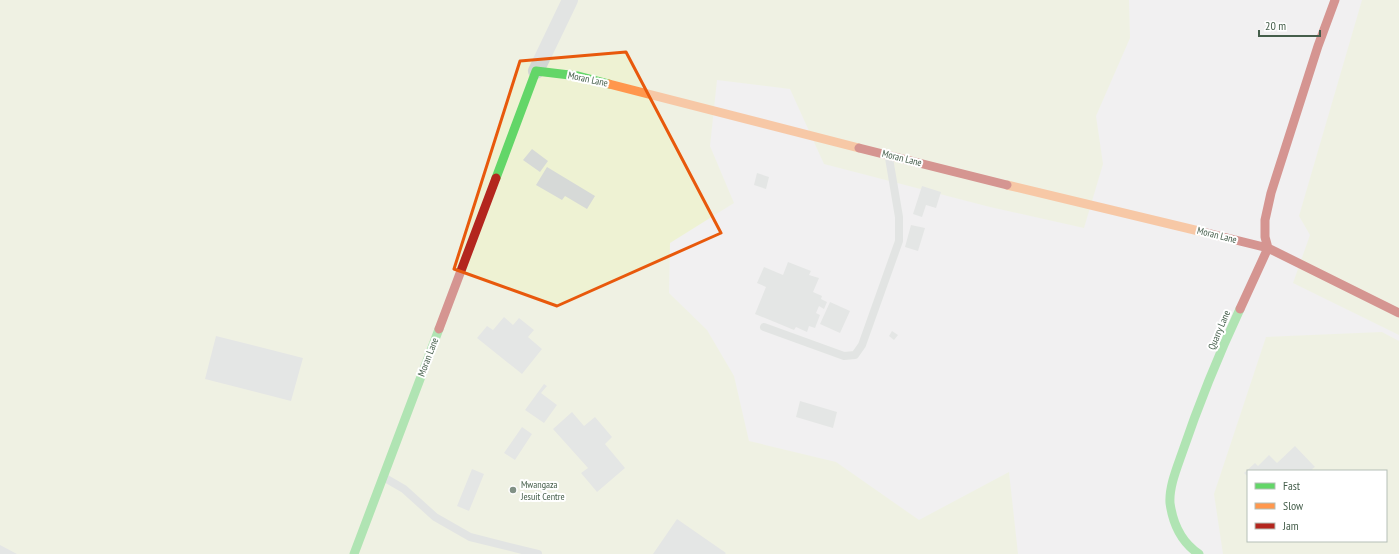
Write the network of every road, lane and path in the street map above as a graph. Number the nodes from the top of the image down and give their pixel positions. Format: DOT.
graph roads {
  1 [pos="570,0"];
  2 [pos="1335,0"];
  3 [pos="536,71"];
  4 [pos="889,155"];
  5 [pos="1268,248"];
  6 [pos="1399,313"];
  7 [pos="764,327"];
  8 [pos="383,477"];
  9 [pos="354,554"];
  10 [pos="538,554"];
  11 [pos="1199,554"];
  1 -- 3 [label="street, Moran Lane"];
  2 -- 5 [label="street"];
  3 -- 4 [label="street, Moran Lane"];
  3 -- 8 [label="street, Moran Lane"];
  4 -- 5 [label="street, Moran Lane"];
  4 -- 7 [label="lane"];
  5 -- 6 [label="street"];
  5 -- 11 [label="street, Quarry Lane"];
  8 -- 9 [label="street, Moran Lane"];
  8 -- 10 [label="lane"];
}
